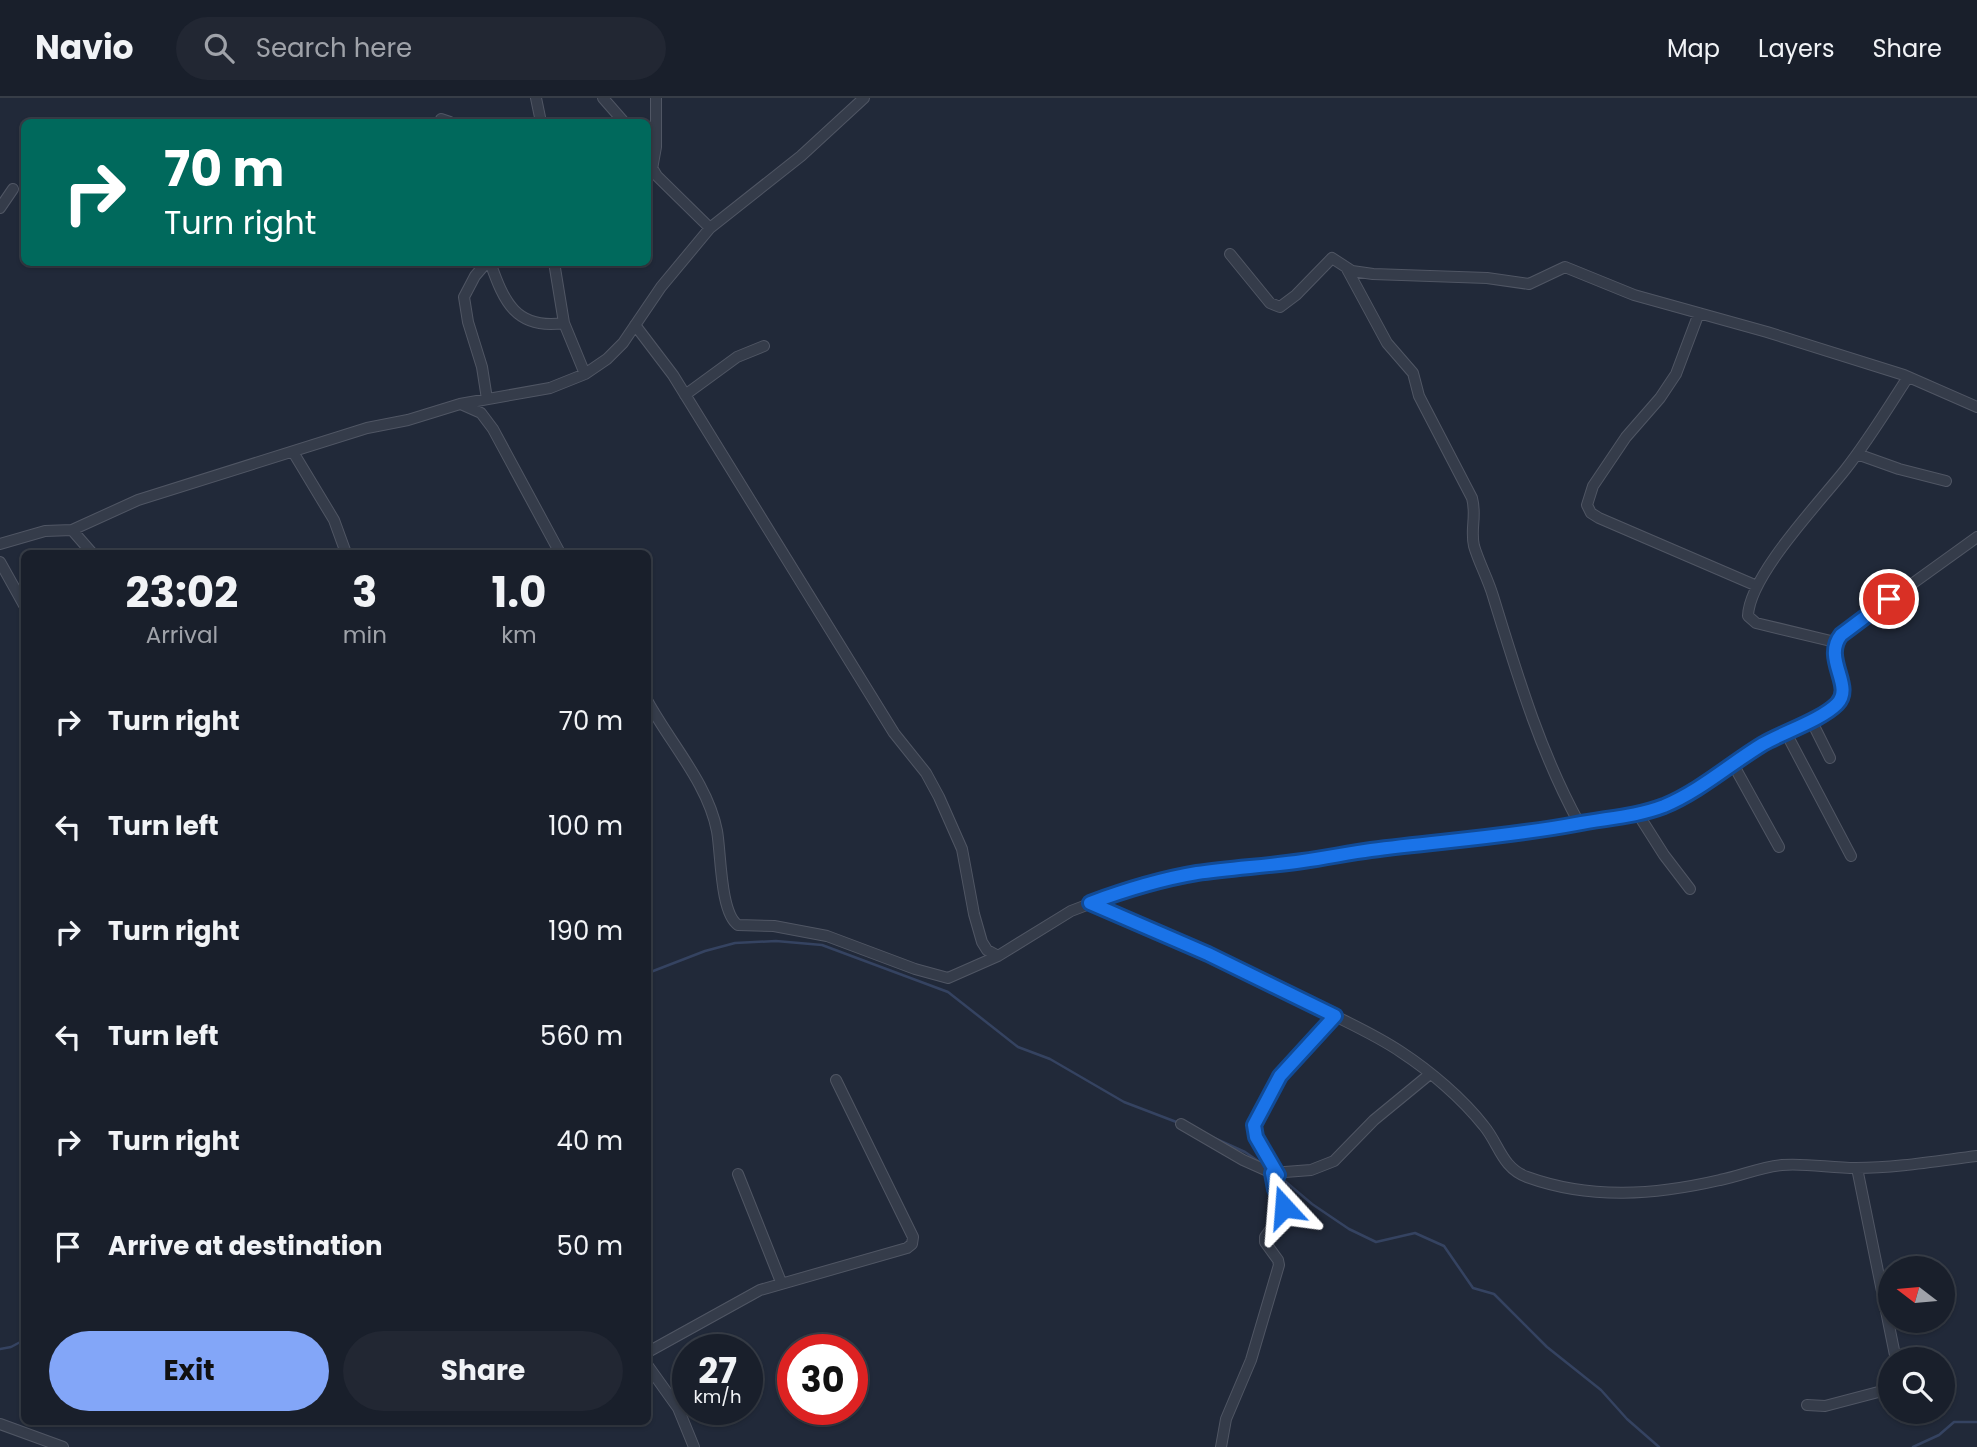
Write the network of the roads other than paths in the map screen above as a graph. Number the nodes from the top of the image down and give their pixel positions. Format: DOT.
graph roads {
  1 [pos="536,98"];
  2 [pos="603,98"];
  3 [pos="656,98"];
  4 [pos="864,98"];
  5 [pos="540,119"];
  6 [pos="621,119"];
  7 [pos="651,162"];
  8 [pos="651,166"];
  9 [pos="13,188"];
  10 [pos="0,208"];
  11 [pos="710,228"];
  12 [pos="1230,254"];
  13 [pos="485,266"];
  14 [pos="491,266"];
  15 [pos="555,266"];
  16 [pos="1347,269"];
  17 [pos="1699,313"];
  18 [pos="564,323"];
  19 [pos="635,325"];
  20 [pos="764,346"];
  21 [pos="585,374"];
  22 [pos="1908,377"];
  23 [pos="685,395"];
  24 [pos="487,399"];
  25 [pos="460,404"];
  26 [pos="1977,407"];
  27 [pos="293,452"];
  28 [pos="1857,454"];
  29 [pos="1946,481"];
  30 [pos="72,530"];
  31 [pos="1977,537"];
  32 [pos="0,544"];
  33 [pos="89,550"];
  34 [pos="345,550"];
  35 [pos="558,550"];
  36 [pos="0,562"];
  37 [pos="1757,586"];
  38 [pos="21,600"];
  39 [pos="1835,642"];
  40 [pos="651,707"];
  41 [pos="1811,720"];
  42 [pos="1785,731"];
  43 [pos="1830,758"];
  44 [pos="1733,764"];
  45 [pos="1638,814"];
  46 [pos="1579,823"];
  47 [pos="1779,847"];
  48 [pos="1851,856"];
  49 [pos="1690,889"];
  50 [pos="1090,903"];
  51 [pos="998,956"];
  52 [pos="1335,1016"];
  53 [pos="1430,1074"];
  54 [pos="836,1080"];
  55 [pos="1181,1124"];
  56 [pos="1977,1156"];
  57 [pos="1857,1168"];
  58 [pos="738,1174"];
  59 [pos="1275,1174"];
  60 [pos="781,1282"];
  61 [pos="1893,1347"];
  62 [pos="651,1350"];
  63 [pos="651,1370"];
  64 [pos="1878,1392"];
  65 [pos="1807,1405"];
  66 [pos="0,1424"];
  67 [pos="63,1447"];
  68 [pos="694,1447"];
  69 [pos="1221,1447"];
  1 -- 5 [label="street"];
  2 -- 6 [label="street"];
  3 -- 7 [label="street"];
  4 -- 11 [label="street"];
  8 -- 11 [label="street"];
  9 -- 10 [label="street"];
  11 -- 19 [label="street"];
  12 -- 16 [label="street"];
  13 -- 24 [label="street"];
  14 -- 18 [label="street"];
  15 -- 18 [label="street"];
  16 -- 17 [label="street"];
  16 -- 46 [label="street"];
  17 -- 22 [label="street"];
  17 -- 37 [label="street"];
  18 -- 21 [label="street"];
  19 -- 21 [label="street"];
  19 -- 23 [label="street"];
  20 -- 23 [label="street"];
  21 -- 24 [label="street"];
  22 -- 26 [label="street"];
  22 -- 28 [label="street"];
  23 -- 51 [label="street"];
  24 -- 25 [label="street"];
  25 -- 27 [label="street"];
  25 -- 35 [label="street"];
  27 -- 30 [label="street"];
  27 -- 34 [label="street"];
  28 -- 29 [label="street"];
  28 -- 37 [label="street"];
  30 -- 32 [label="street"];
  30 -- 33 [label="street"];
  31 -- 39 [label="street"];
  36 -- 38 [label="street"];
  37 -- 39 [label="street"];
  39 -- 41 [label="street"];
  40 -- 51 [label="street"];
  41 -- 42 [label="street"];
  41 -- 43 [label="street"];
  42 -- 44 [label="street"];
  42 -- 48 [label="street"];
  44 -- 45 [label="street"];
  44 -- 47 [label="street"];
  45 -- 46 [label="street"];
  45 -- 49 [label="street"];
  46 -- 50 [label="street"];
  50 -- 51 [label="street"];
  50 -- 52 [label="street"];
  52 -- 53 [label="street"];
  52 -- 59 [label="street"];
  53 -- 57 [label="street"];
  53 -- 59 [label="street"];
  54 -- 60 [label="street"];
  55 -- 59 [label="street"];
  56 -- 57 [label="street"];
  57 -- 61 [label="street"];
  58 -- 60 [label="street"];
  59 -- 69 [label="street"];
  60 -- 62 [label="street"];
  63 -- 68 [label="street"];
  64 -- 65 [label="street"];
  66 -- 67 [label="street"];
}
